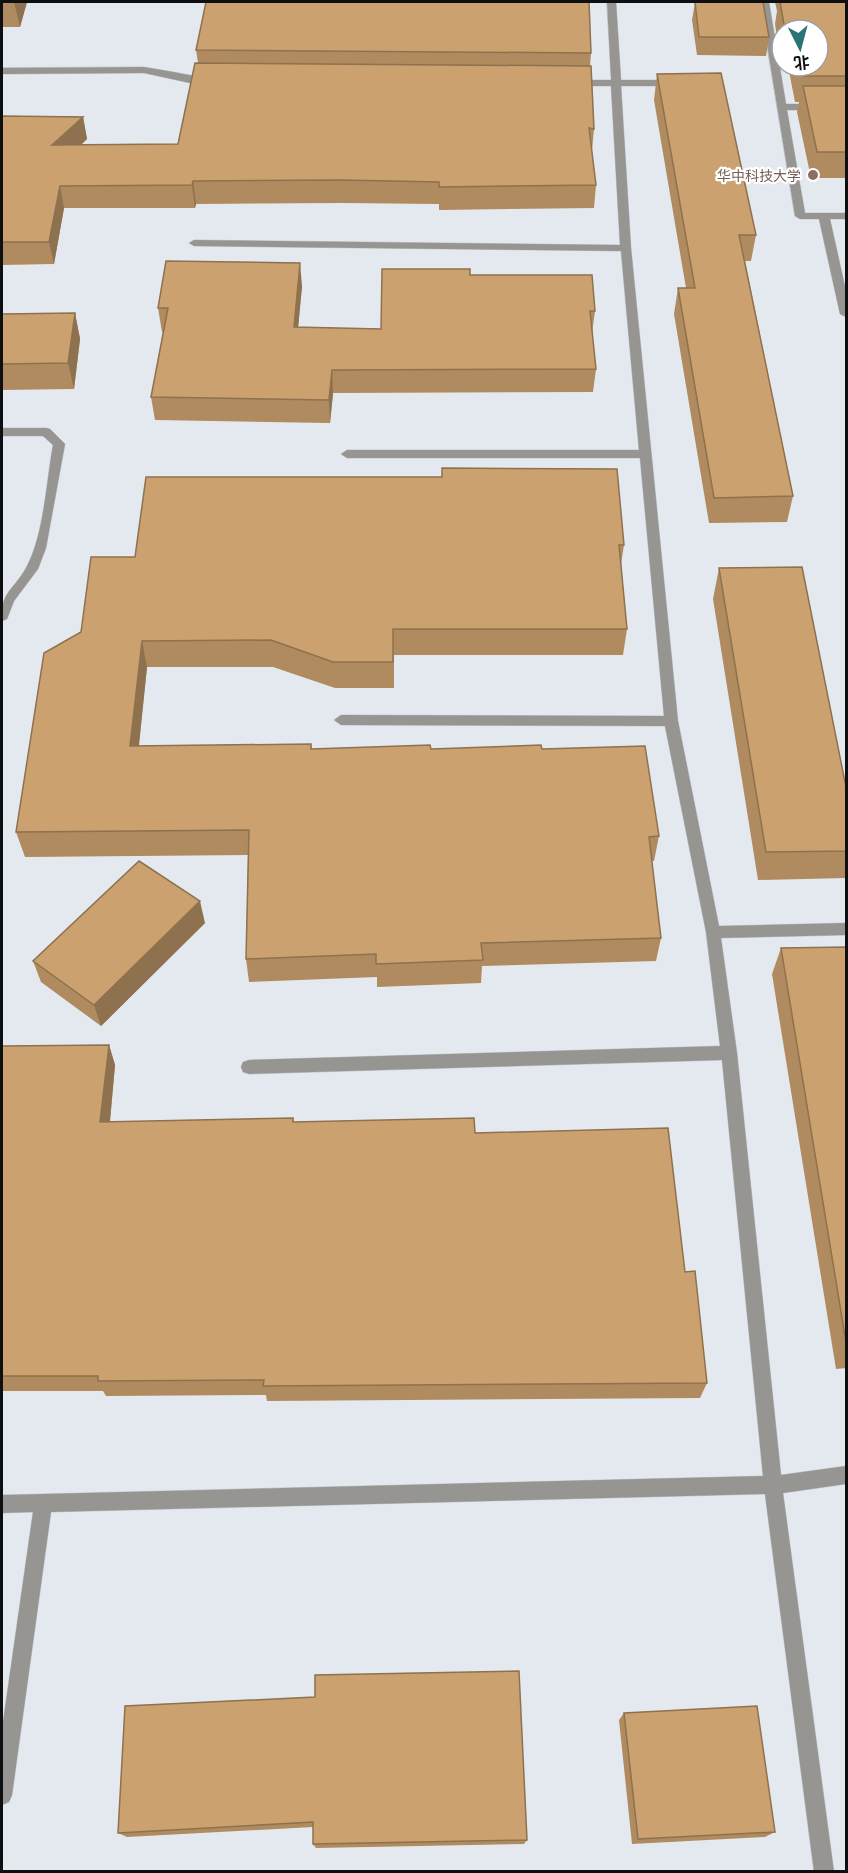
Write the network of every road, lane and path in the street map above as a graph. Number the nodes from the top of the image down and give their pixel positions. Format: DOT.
graph roads {
  1 [pos="612,2"];
  2 [pos="764,2"];
  3 [pos="2,71"];
  4 [pos="225,81"];
  5 [pos="556,83"];
  6 [pos="616,83"];
  7 [pos="687,84"];
  8 [pos="781,107"];
  9 [pos="846,107"];
  10 [pos="824,216"];
  11 [pos="846,216"];
  12 [pos="194,243"];
  13 [pos="626,248"];
  14 [pos="846,314"];
  15 [pos="2,432"];
  16 [pos="346,454"];
  17 [pos="645,454"];
  18 [pos="2,616"];
  19 [pos="341,720"];
  20 [pos="671,721"];
  21 [pos="846,929"];
  22 [pos="713,932"];
  23 [pos="729,1053"];
  24 [pos="249,1067"];
  25 [pos="846,1475"];
  26 [pos="773,1485"];
  27 [pos="2,1504"];
  28 [pos="43,1505"];
  29 [pos="2,1795"];
  30 [pos="824,1872"];
  1 -- 6 [label="street"];
  2 -- 8 [label="street"];
  3 -- 4 [label="street"];
  5 -- 6 [label="street"];
  6 -- 7 [label="street"];
  6 -- 13 [label="street"];
  8 -- 9 [label="street"];
  8 -- 10 [label="street"];
  10 -- 11 [label="street"];
  10 -- 14 [label="street"];
  12 -- 13 [label="street"];
  13 -- 17 [label="street"];
  15 -- 18 [label="street"];
  16 -- 17 [label="street"];
  17 -- 20 [label="street"];
  19 -- 20 [label="street"];
  20 -- 22 [label="street"];
  21 -- 22 [label="street"];
  22 -- 23 [label="street"];
  23 -- 24 [label="street"];
  23 -- 26 [label="street"];
  25 -- 26 [label="street"];
  26 -- 28 [label="street"];
  26 -- 30 [label="street"];
  27 -- 28 [label="street"];
  28 -- 29 [label="street"];
}
